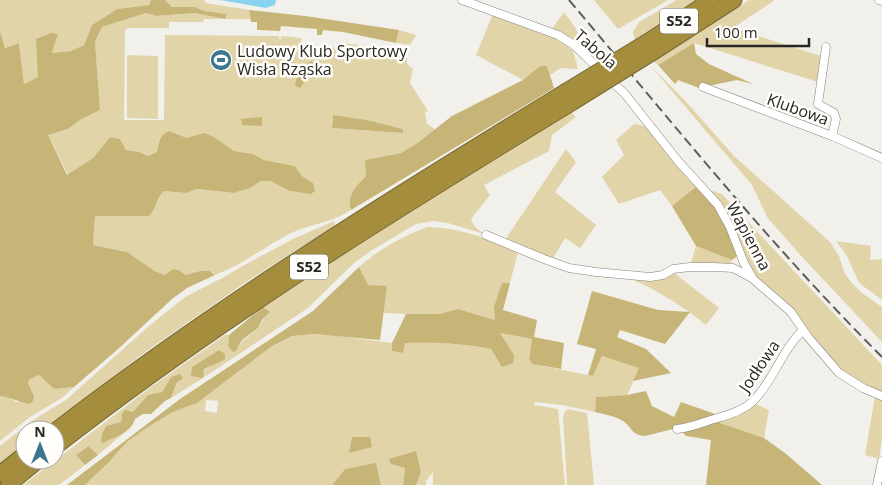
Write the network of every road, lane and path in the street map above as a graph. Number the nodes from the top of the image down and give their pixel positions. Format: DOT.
graph roads {
  1 [pos="462,0"];
  2 [pos="711,0"];
  3 [pos="734,0"];
  4 [pos="651,47"];
  5 [pos="826,47"];
  6 [pos="703,87"];
  7 [pos="625,94"];
  8 [pos="569,97"];
  9 [pos="832,136"];
  10 [pos="882,158"];
  11 [pos="486,235"];
  12 [pos="742,258"];
  13 [pos="733,268"];
  14 [pos="753,279"];
  15 [pos="803,330"];
  16 [pos="882,396"];
  17 [pos="65,424"];
  18 [pos="676,429"];
  19 [pos="65,439"];
  20 [pos="882,461"];
  21 [pos="15,462"];
  22 [pos="27,470"];
  23 [pos="0,474"];
  24 [pos="8,485"];
  25 [pos="877,485"];
  1 -- 7 [label="street, Tabola"];
  2 -- 4 [label="highway, S52"];
  3 -- 4 [label="highway, S52"];
  4 -- 8 [label="highway, S52, bridge"];
  5 -- 9 [label="street"];
  6 -- 9 [label="street, Klubowa"];
  7 -- 12 [label="street, Wapienna"];
  8 -- 17 [label="highway, S52"];
  8 -- 19 [label="highway, S52"];
  9 -- 10 [label="street, Klubowa"];
  11 -- 13 [label="street"];
  12 -- 13 [label="street"];
  12 -- 14 [label="street, Wapienna"];
  13 -- 14 [label="street"];
  14 -- 15 [label="street, Wapienna"];
  15 -- 16 [label="street, Wapienna"];
  15 -- 18 [label="street, Jodłowa"];
  20 -- 25 [label="street"];
  21 -- 23 [label="highway"];
  22 -- 24 [label="highway"];
}
